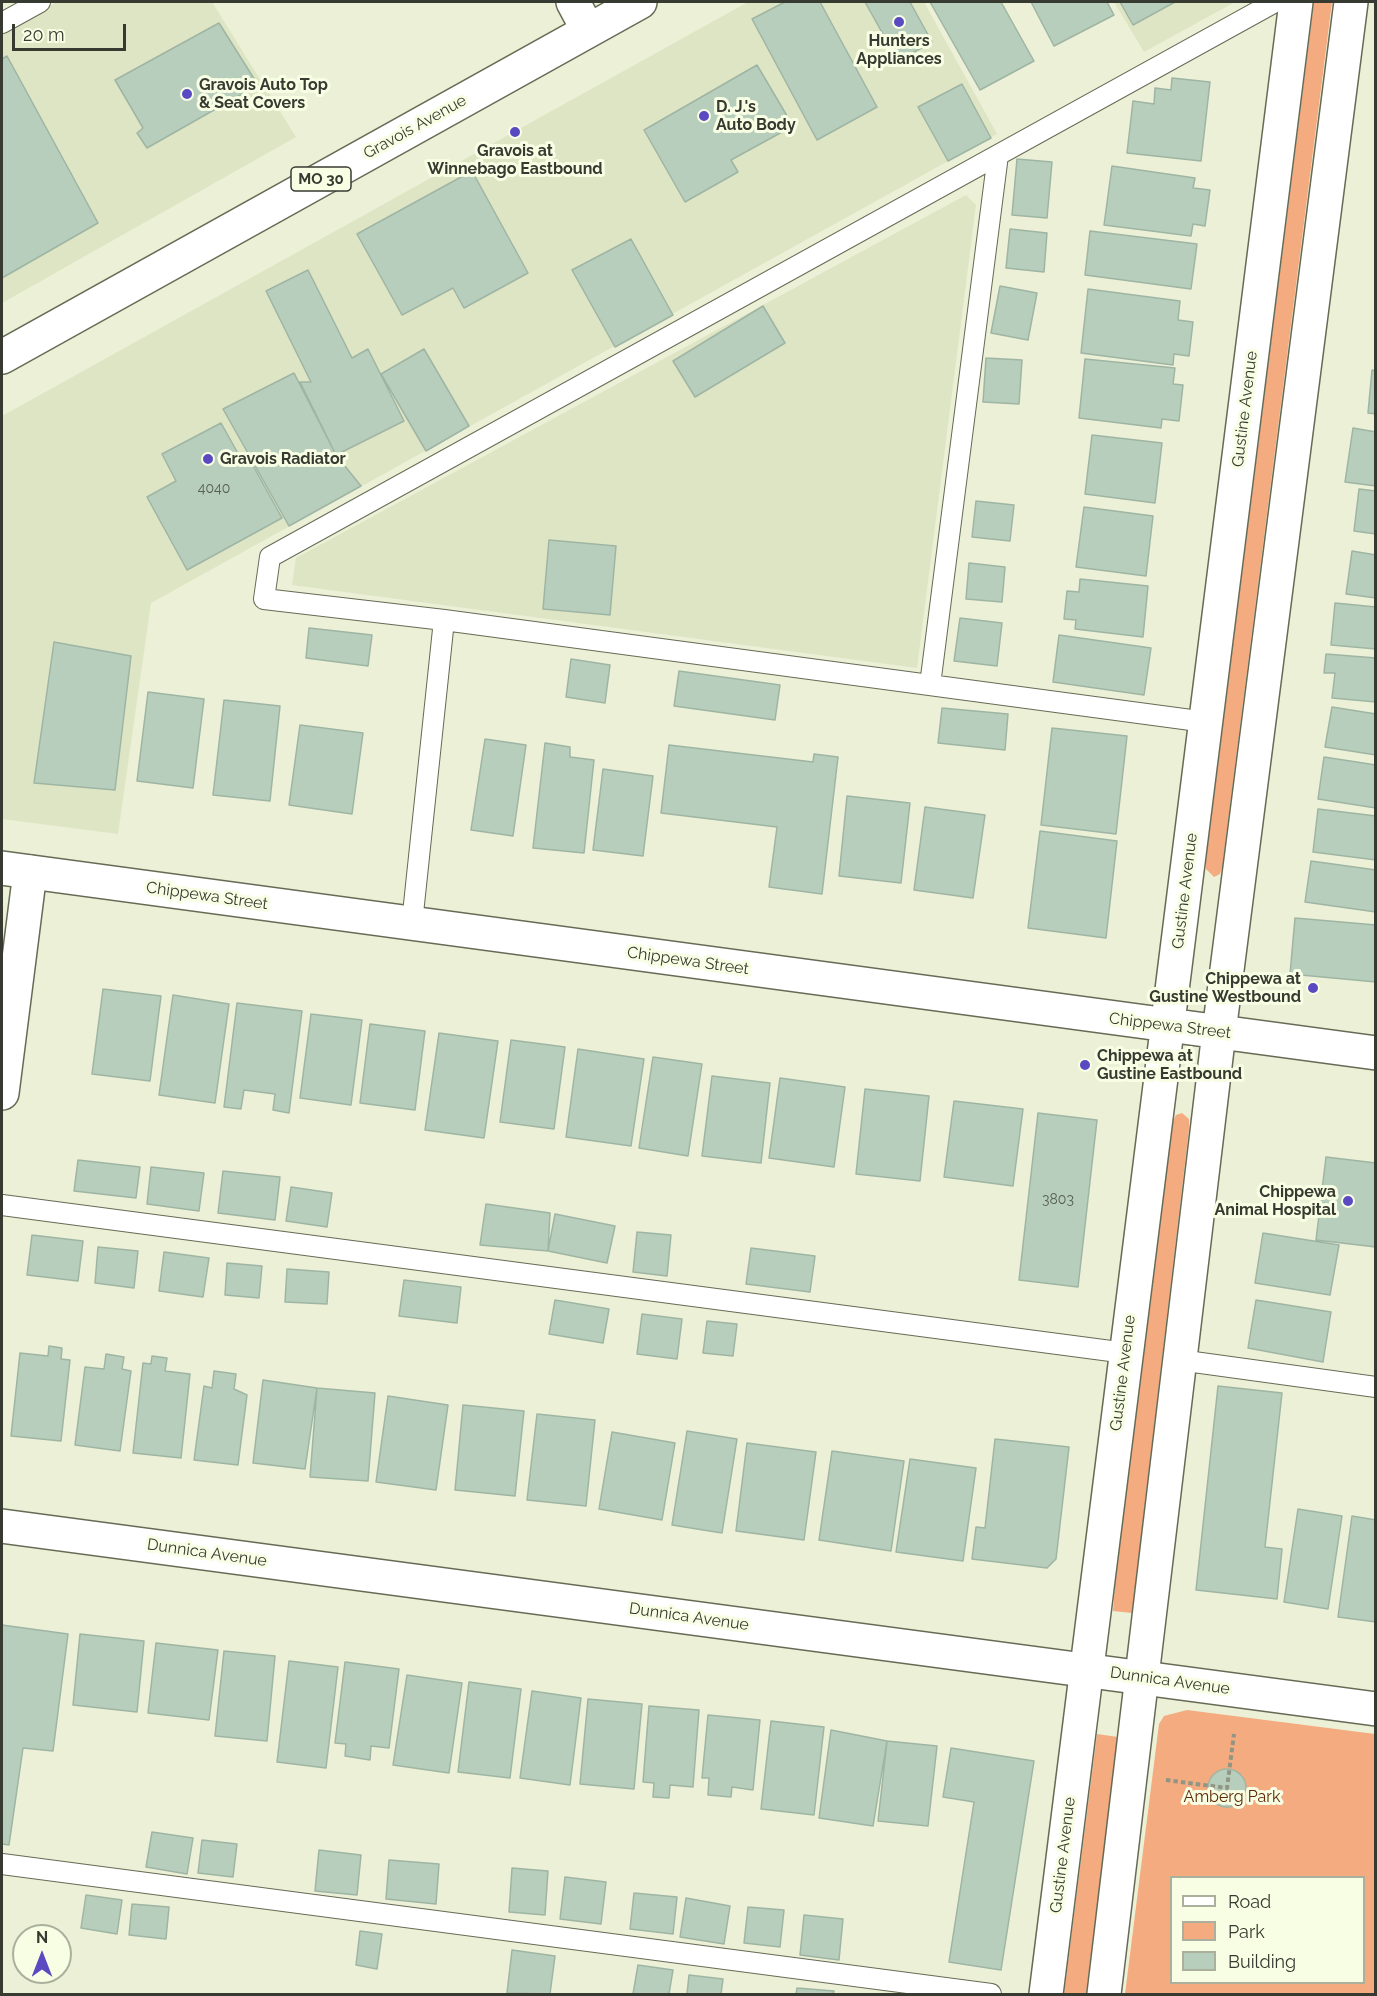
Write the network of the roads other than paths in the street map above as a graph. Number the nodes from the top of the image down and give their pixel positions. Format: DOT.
graph roads {
  1 [pos="35,2"];
  2 [pos="573,2"];
  3 [pos="640,2"];
  4 [pos="1275,2"];
  5 [pos="1296,2"];
  6 [pos="1351,2"];
  7 [pos="2,22"];
  8 [pos="588,30"];
  9 [pos="998,155"];
  10 [pos="2,357"];
  11 [pos="444,620"];
  12 [pos="930,685"];
  13 [pos="1206,722"];
  14 [pos="16,870"];
  15 [pos="412,923"];
  16 [pos="1168,1026"];
  17 [pos="1219,1032"];
  18 [pos="1376,1053"];
  19 [pos="2,1093"];
  20 [pos="2,1205"];
  21 [pos="1126,1353"];
  22 [pos="1179,1360"];
  23 [pos="1376,1387"];
  24 [pos="2,1526"];
  25 [pos="1086,1670"];
  26 [pos="1143,1677"];
  27 [pos="1376,1709"];
  28 [pos="2,1864"];
  29 [pos="991,1995"];
  30 [pos="1046,1995"];
  31 [pos="1104,1995"];
  1 -- 7 [label="lane"];
  2 -- 8 [label="street"];
  3 -- 8 [label="street, Gravois Avenue / MO 30"];
  4 -- 9 [label="lane"];
  5 -- 13 [label="street, Gustine Avenue"];
  6 -- 17 [label="street"];
  8 -- 10 [label="street, Gravois Avenue / MO 30"];
  9 -- 11 [label="lane"];
  9 -- 12 [label="lane"];
  11 -- 12 [label="lane"];
  11 -- 15 [label="lane"];
  12 -- 13 [label="lane"];
  13 -- 16 [label="street, Gustine Avenue"];
  14 -- 15 [label="street, Chippewa Street"];
  14 -- 19 [label="street"];
  15 -- 16 [label="street, Chippewa Street"];
  16 -- 17 [label="street, Chippewa Street"];
  16 -- 21 [label="street, Gustine Avenue"];
  17 -- 18 [label="street, Chippewa Street"];
  17 -- 22 [label="street"];
  20 -- 21 [label="lane"];
  21 -- 25 [label="street, Gustine Avenue"];
  22 -- 23 [label="lane"];
  22 -- 26 [label="street"];
  24 -- 25 [label="street, Dunnica Avenue"];
  25 -- 26 [label="street, Dunnica Avenue"];
  25 -- 30 [label="street, Gustine Avenue"];
  26 -- 27 [label="street, Dunnica Avenue"];
  26 -- 31 [label="street"];
  28 -- 29 [label="lane"];
}
